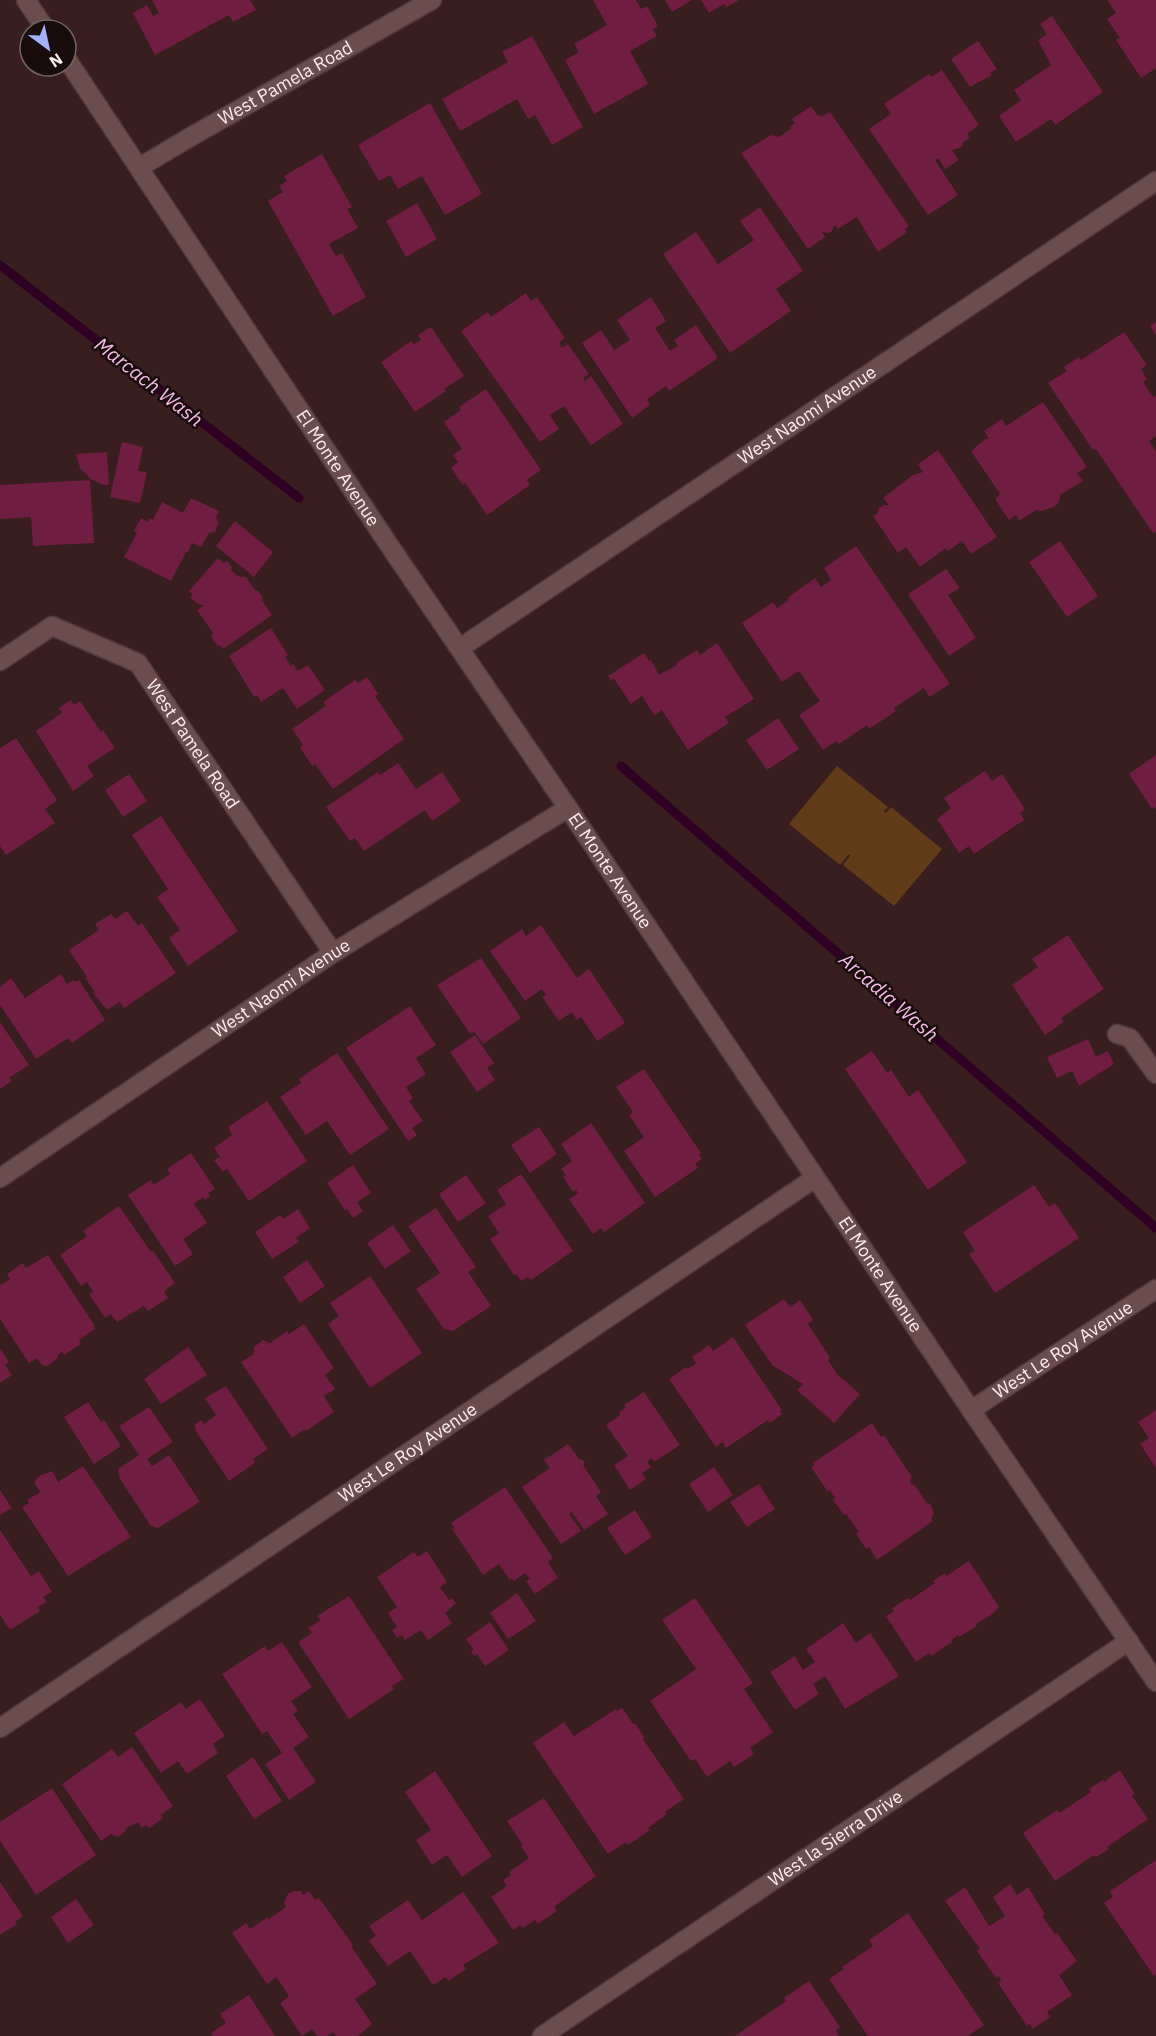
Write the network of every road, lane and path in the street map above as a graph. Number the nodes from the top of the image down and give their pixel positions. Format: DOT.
graph roads {
  1 [pos="26,0"];
  2 [pos="432,0"];
  3 [pos="38,18"];
  4 [pos="78,76"];
  5 [pos="140,167"];
  6 [pos="1156,181"];
  7 [pos="460,648"];
  8 [pos="0,660"];
  9 [pos="568,808"];
  10 [pos="333,953"];
  11 [pos="1117,1034"];
  12 [pos="1156,1074"];
  13 [pos="0,1178"];
  14 [pos="815,1178"];
  15 [pos="1156,1289"];
  16 [pos="970,1410"];
  17 [pos="1129,1641"];
  18 [pos="1156,1682"];
  19 [pos="0,1728"];
  20 [pos="542,2036"];
  1 -- 3 [label="street"];
  2 -- 5 [label="street, West Pamela Road"];
  4 -- 5 [label="street, El Monte Avenue"];
  5 -- 7 [label="street, El Monte Avenue"];
  6 -- 7 [label="street, West Naomi Avenue"];
  7 -- 9 [label="street, El Monte Avenue"];
  8 -- 10 [label="street, West Pamela Road"];
  9 -- 10 [label="street, West Naomi Avenue"];
  9 -- 14 [label="street, El Monte Avenue"];
  10 -- 13 [label="street, West Naomi Avenue"];
  11 -- 12 [label="street"];
  14 -- 16 [label="street, El Monte Avenue"];
  14 -- 19 [label="street, West Le Roy Avenue"];
  15 -- 16 [label="street, West Le Roy Avenue"];
  16 -- 17 [label="street, El Monte Avenue"];
  17 -- 18 [label="street, El Monte Avenue"];
  17 -- 20 [label="street, West la Sierra Drive"];
}
